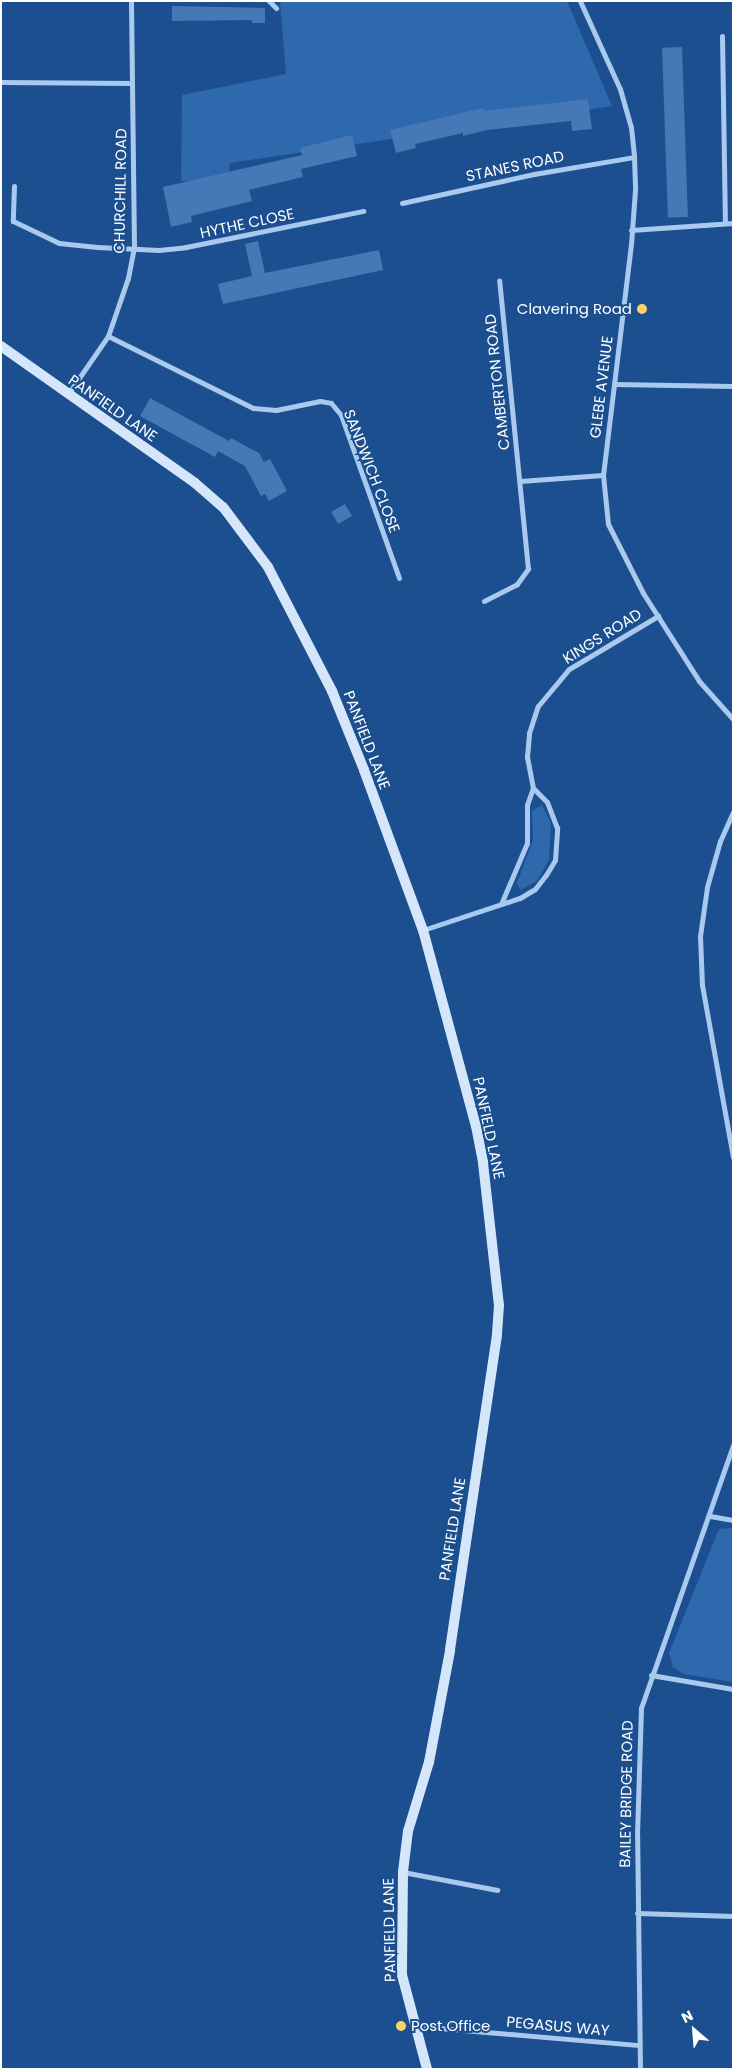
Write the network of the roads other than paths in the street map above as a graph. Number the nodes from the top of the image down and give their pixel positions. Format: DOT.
graph roads {
  1 [pos="132,1"];
  2 [pos="269,1"];
  3 [pos="580,1"];
  4 [pos="276,8"];
  5 [pos="722,36"];
  6 [pos="1,82"];
  7 [pos="132,83"];
  8 [pos="634,157"];
  9 [pos="14,186"];
  10 [pos="402,203"];
  11 [pos="364,211"];
  12 [pos="725,223"];
  13 [pos="733,223"];
  14 [pos="631,230"];
  15 [pos="134,247"];
  16 [pos="498,280"];
  17 [pos="108,336"];
  18 [pos="1,346"];
  19 [pos="614,384"];
  20 [pos="733,386"];
  21 [pos="68,394"];
  22 [pos="603,475"];
  23 [pos="520,481"];
  24 [pos="399,578"];
  25 [pos="484,601"];
  26 [pos="658,616"];
  27 [pos="733,719"];
  28 [pos="533,788"];
  29 [pos="733,812"];
  30 [pos="501,904"];
  31 [pos="423,930"];
  32 [pos="733,1154"];
  33 [pos="733,1445"];
  34 [pos="710,1516"];
  35 [pos="733,1520"];
  36 [pos="651,1675"];
  37 [pos="733,1689"];
  38 [pos="402,1872"];
  39 [pos="497,1890"];
  40 [pos="638,1913"];
  41 [pos="733,1916"];
  42 [pos="415,2026"];
  43 [pos="640,2045"];
  44 [pos="427,2069"];
  45 [pos="640,2069"];
  1 -- 7 [label="street, CHURCHILL ROAD"];
  2 -- 4 [label="street"];
  3 -- 8 [label="street, GLEBE AVENUE"];
  5 -- 12 [label="street"];
  6 -- 7 [label="street"];
  7 -- 15 [label="street, CHURCHILL ROAD"];
  8 -- 10 [label="street, STANES ROAD"];
  8 -- 14 [label="street, GLEBE AVENUE"];
  9 -- 15 [label="street, HYTHE CLOSE"];
  11 -- 15 [label="street, HYTHE CLOSE"];
  12 -- 13 [label="street"];
  12 -- 14 [label="street"];
  14 -- 19 [label="street, GLEBE AVENUE"];
  15 -- 17 [label="street, CHURCHILL ROAD"];
  16 -- 23 [label="street, CAMBERTON ROAD"];
  17 -- 21 [label="street, CHURCHILL ROAD"];
  17 -- 24 [label="street, SANDWICH CLOSE"];
  18 -- 21 [label="street, PANFIELD LANE"];
  19 -- 20 [label="street"];
  19 -- 22 [label="street, GLEBE AVENUE"];
  21 -- 31 [label="street, PANFIELD LANE"];
  22 -- 23 [label="street"];
  22 -- 26 [label="street, GLEBE AVENUE"];
  23 -- 25 [label="street, CAMBERTON ROAD"];
  26 -- 27 [label="street, GLEBE AVENUE"];
  26 -- 28 [label="street, KINGS ROAD"];
  28 -- 30 [label="street, KINGS ROAD"];
  28 -- 30 [label="street, KINGS ROAD"];
  29 -- 32 [label="street"];
  30 -- 31 [label="street, KINGS ROAD"];
  31 -- 38 [label="street, PANFIELD LANE"];
  33 -- 34 [label="street, BAILEY BRIDGE ROAD"];
  34 -- 35 [label="street"];
  34 -- 36 [label="street, BAILEY BRIDGE ROAD"];
  36 -- 37 [label="street"];
  36 -- 40 [label="street, BAILEY BRIDGE ROAD"];
  38 -- 39 [label="street"];
  38 -- 42 [label="street, PANFIELD LANE"];
  40 -- 41 [label="street"];
  40 -- 43 [label="street, BAILEY BRIDGE ROAD"];
  42 -- 43 [label="street, PEGASUS WAY"];
  42 -- 44 [label="street, PANFIELD LANE"];
  43 -- 45 [label="street, BAILEY BRIDGE ROAD"];
}
